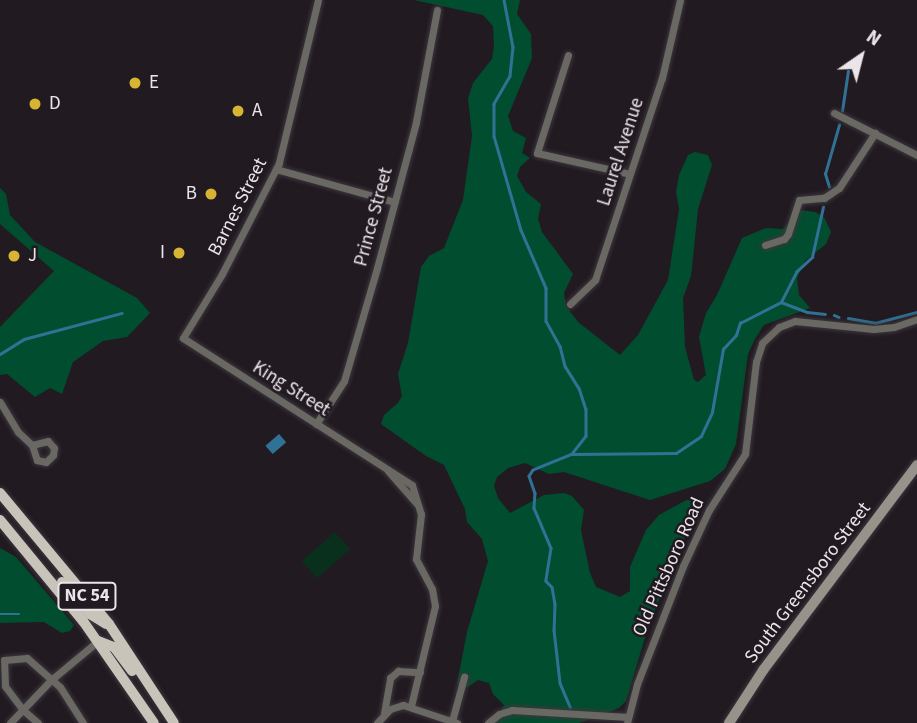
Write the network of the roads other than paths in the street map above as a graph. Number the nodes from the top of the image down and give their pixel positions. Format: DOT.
graph roads {
  1 [pos="318,0"];
  2 [pos="680,0"];
  3 [pos="437,10"];
  4 [pos="568,55"];
  5 [pos="834,114"];
  6 [pos="875,133"];
  7 [pos="917,155"];
  8 [pos="276,169"];
  9 [pos="630,174"];
  10 [pos="395,201"];
  11 [pos="765,245"];
  12 [pos="570,304"];
  13 [pos="917,318"];
  14 [pos="184,338"];
  15 [pos="0,402"];
  16 [pos="316,424"];
  17 [pos="32,445"];
  18 [pos="917,465"];
  19 [pos="0,493"];
  20 [pos="0,520"];
  21 [pos="11,531"];
  22 [pos="108,624"];
  23 [pos="98,641"];
  24 [pos="420,672"];
  25 [pos="464,677"];
  26 [pos="51,680"];
  27 [pos="411,706"];
  28 [pos="164,707"];
  29 [pos="23,710"];
  30 [pos="384,713"];
  31 [pos="628,720"];
  32 [pos="454,722"];
  33 [pos="10,723"];
  34 [pos="38,723"];
  35 [pos="83,723"];
  36 [pos="154,723"];
  37 [pos="174,723"];
  38 [pos="377,723"];
  39 [pos="488,723"];
  40 [pos="729,723"];
  1 -- 8 [label="street, Barnes Street"];
  2 -- 9 [label="street, Laurel Avenue"];
  3 -- 10 [label="street, Prince Street"];
  4 -- 9 [label="street"];
  5 -- 6 [label="street"];
  6 -- 7 [label="street"];
  6 -- 11 [label="street"];
  8 -- 10 [label="street"];
  8 -- 14 [label="street, Barnes Street"];
  9 -- 12 [label="street, Laurel Avenue"];
  10 -- 16 [label="street, Prince Street"];
  13 -- 31 [label="street, Old Pittsboro Road"];
  14 -- 16 [label="street, King Street"];
  15 -- 17 [label="street"];
  16 -- 24 [label="street, King Street"];
  18 -- 40 [label="main road, South Greensboro Street"];
  19 -- 22 [label="highway, NC 54"];
  20 -- 21 [label="highway, NC 54"];
  21 -- 22 [label="highway"];
  21 -- 23 [label="highway, NC 54"];
  22 -- 28 [label="highway, NC 54"];
  23 -- 26 [label="street"];
  23 -- 28 [label="highway"];
  23 -- 36 [label="highway, NC 54"];
  24 -- 27 [label="street"];
  24 -- 30 [label="street"];
  25 -- 32 [label="street"];
  26 -- 29 [label="street"];
  26 -- 29 [label="street"];
  26 -- 35 [label="street"];
  27 -- 30 [label="street"];
  27 -- 32 [label="street"];
  28 -- 37 [label="highway, NC 54"];
  29 -- 33 [label="street"];
  29 -- 34 [label="street"];
  30 -- 38 [label="street"];
  31 -- 39 [label="street"];
}
